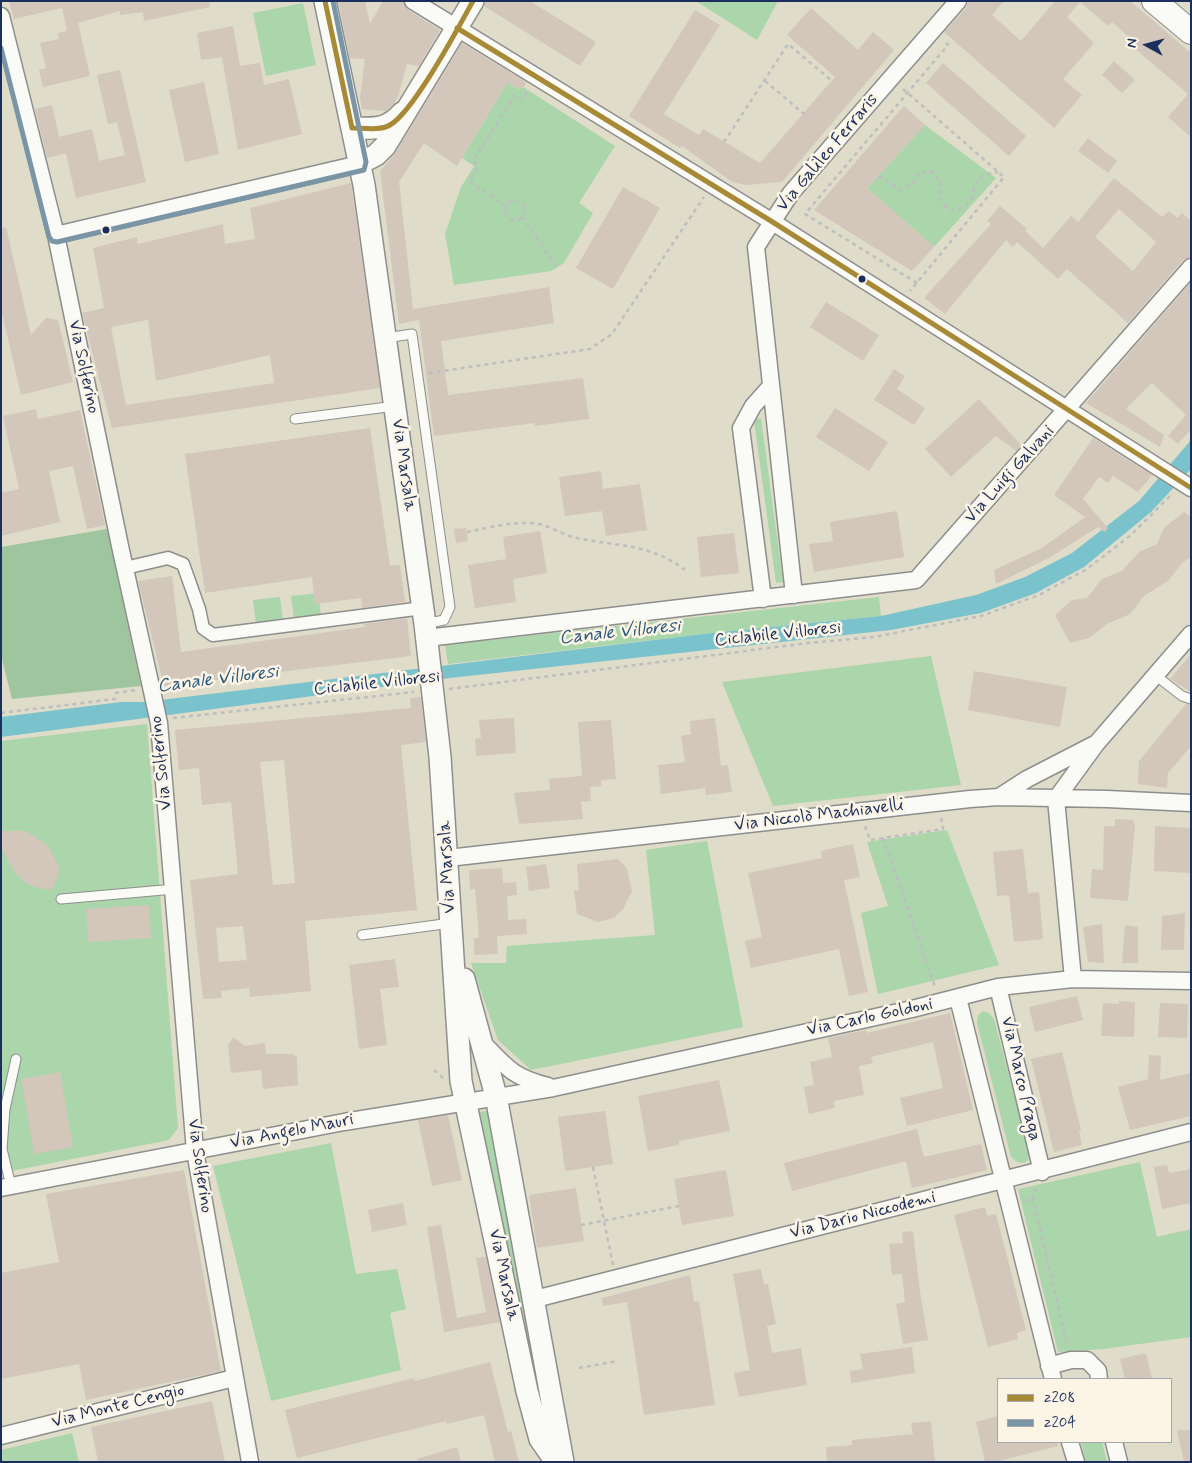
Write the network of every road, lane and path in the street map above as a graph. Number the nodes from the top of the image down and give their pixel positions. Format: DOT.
graph roads {
  1 [pos="325,1"];
  2 [pos="413,1"];
  3 [pos="473,1"];
  4 [pos="958,1"];
  5 [pos="1154,1"];
  6 [pos="1,16"];
  7 [pos="457,28"];
  8 [pos="933,30"];
  9 [pos="1191,32"];
  10 [pos="891,79"];
  11 [pos="764,81"];
  12 [pos="832,81"];
  13 [pos="528,90"];
  14 [pos="907,92"];
  15 [pos="407,108"];
  16 [pos="804,114"];
  17 [pos="352,128"];
  18 [pos="724,142"];
  19 [pos="360,164"];
  20 [pos="998,172"];
  21 [pos="878,176"];
  22 [pos="704,196"];
  23 [pos="506,206"];
  24 [pos="522,217"];
  25 [pos="771,221"];
  26 [pos="56,235"];
  27 [pos="557,267"];
  28 [pos="1191,267"];
  29 [pos="917,283"];
  30 [pos="900,304"];
  31 [pos="386,338"];
  32 [pos="436,372"];
  33 [pos="770,387"];
  34 [pos="395,406"];
  35 [pos="1067,410"];
  36 [pos="295,419"];
  37 [pos="1183,486"];
  38 [pos="467,532"];
  39 [pos="125,568"];
  40 [pos="685,570"];
  41 [pos="788,596"];
  42 [pos="763,599"];
  43 [pos="425,623"];
  44 [pos="1191,634"];
  45 [pos="1155,676"];
  46 [pos="431,680"];
  47 [pos="1191,699"];
  48 [pos="156,706"];
  49 [pos="1,713"];
  50 [pos="1096,744"];
  51 [pos="999,797"];
  52 [pos="1056,799"];
  53 [pos="1191,803"];
  54 [pos="856,811"];
  55 [pos="950,815"];
  56 [pos="883,838"];
  57 [pos="448,858"];
  58 [pos="175,889"];
  59 [pos="61,899"];
  60 [pos="452,928"];
  61 [pos="362,935"];
  62 [pos="1073,979"];
  63 [pos="1191,981"];
  64 [pos="998,987"];
  65 [pos="958,998"];
  66 [pos="941,1002"];
  67 [pos="480,1040"];
  68 [pos="16,1059"];
  69 [pos="553,1088"];
  70 [pos="496,1096"];
  71 [pos="465,1102"];
  72 [pos="1191,1132"];
  73 [pos="195,1151"];
  74 [pos="593,1166"];
  75 [pos="1042,1172"];
  76 [pos="1005,1180"];
  77 [pos="6,1187"];
  78 [pos="1011,1204"];
  79 [pos="679,1206"];
  80 [pos="604,1221"];
  81 [pos="581,1225"];
  82 [pos="610,1280"];
  83 [pos="535,1299"];
  84 [pos="1071,1360"];
  85 [pos="618,1361"];
  86 [pos="579,1368"];
  87 [pos="1051,1372"];
  88 [pos="234,1378"];
  89 [pos="1099,1378"];
  90 [pos="1,1436"];
  91 [pos="1070,1443"];
  92 [pos="1114,1443"];
  93 [pos="250,1462"];
  94 [pos="556,1462"];
  95 [pos="563,1462"];
  96 [pos="1076,1462"];
  97 [pos="1119,1462"];
  1 -- 17 [label="street, Via Marsala"];
  2 -- 7 [label="street"];
  3 -- 7 [label="street"];
  4 -- 8 [label="street, Via Galileo Ferraris"];
  5 -- 9 [label="main road"];
  6 -- 26 [label="street, Via Solferino"];
  7 -- 15 [label="street"];
  7 -- 25 [label="street"];
  8 -- 10 [label="street, Via Galileo Ferraris"];
  8 -- 14 [label="path"];
  10 -- 14 [label="path"];
  10 -- 25 [label="street, Via Galileo Ferraris"];
  11 -- 12 [label="path"];
  11 -- 16 [label="path"];
  11 -- 18 [label="path"];
  13 -- 23 [label="path"];
  14 -- 20 [label="path"];
  14 -- 29 [label="path"];
  15 -- 17 [label="street"];
  15 -- 19 [label="street"];
  17 -- 19 [label="street, Via Marsala"];
  19 -- 26 [label="street"];
  19 -- 31 [label="street, Via Marsala"];
  20 -- 21 [label="path"];
  20 -- 29 [label="path"];
  22 -- 32 [label="path"];
  23 -- 24 [label="path"];
  23 -- 24 [label="path"];
  24 -- 27 [label="path"];
  25 -- 30 [label="street"];
  25 -- 33 [label="street, Via Galileo Ferraris"];
  26 -- 39 [label="street, Via Solferino"];
  28 -- 35 [label="street, Via Luigi Galvani"];
  29 -- 30 [label="path"];
  30 -- 35 [label="street"];
  31 -- 34 [label="street, Via Marsala"];
  31 -- 43 [label="lane"];
  33 -- 41 [label="street, Via Galileo Ferraris"];
  33 -- 42 [label="street"];
  34 -- 36 [label="lane"];
  34 -- 43 [label="street, Via Marsala"];
  35 -- 37 [label="street"];
  35 -- 41 [label="street, Via Luigi Galvani"];
  37 -- 46 [label="path, Ciclabile Villoresi"];
  38 -- 40 [label="path"];
  39 -- 43 [label="street"];
  39 -- 48 [label="street, Via Solferino"];
  41 -- 42 [label="street, Via Luigi Galvani"];
  42 -- 43 [label="street, Via Luigi Galvani"];
  43 -- 46 [label="street, Via Marsala"];
  44 -- 45 [label="street"];
  45 -- 47 [label="lane"];
  45 -- 50 [label="street"];
  46 -- 48 [label="path, Ciclabile Villoresi"];
  46 -- 57 [label="street, Via Marsala"];
  48 -- 49 [label="path, Ciclabile Villoresi"];
  48 -- 58 [label="street, Via Solferino"];
  50 -- 51 [label="street"];
  50 -- 52 [label="street"];
  51 -- 52 [label="street, Via Niccolò Machiavelli"];
  51 -- 54 [label="street, Via Niccolò Machiavelli"];
  52 -- 53 [label="street, Via Niccolò Machiavelli"];
  52 -- 62 [label="street"];
  54 -- 56 [label="path"];
  54 -- 57 [label="street, Via Niccolò Machiavelli"];
  55 -- 56 [label="path"];
  56 -- 66 [label="path"];
  57 -- 60 [label="street, Via Marsala"];
  58 -- 59 [label="lane"];
  58 -- 73 [label="street, Via Solferino"];
  60 -- 61 [label="lane"];
  60 -- 67 [label="street, Via Marsala"];
  60 -- 71 [label="street, Via Marsala"];
  62 -- 63 [label="street, Via Carlo Goldoni"];
  62 -- 64 [label="street, Via Carlo Goldoni"];
  64 -- 65 [label="street, Via Carlo Goldoni"];
  64 -- 75 [label="street, Via Marco Praga"];
  65 -- 66 [label="street, Via Carlo Goldoni"];
  65 -- 76 [label="street"];
  66 -- 69 [label="street, Via Carlo Goldoni"];
  67 -- 69 [label="street, Via Carlo Goldoni"];
  67 -- 70 [label="street, Via Marsala"];
  68 -- 77 [label="lane"];
  69 -- 70 [label="street, Via Carlo Goldoni"];
  70 -- 71 [label="street, Via Carlo Goldoni"];
  70 -- 83 [label="street, Via Marsala"];
  71 -- 73 [label="street, Via Angelo Mauri"];
  71 -- 94 [label="street, Via Marsala"];
  72 -- 75 [label="street, Via Dario Niccodemi"];
  73 -- 77 [label="street, Via Angelo Mauri"];
  73 -- 88 [label="street, Via Solferino"];
  74 -- 80 [label="path"];
  75 -- 76 [label="street, Via Dario Niccodemi"];
  76 -- 78 [label="street"];
  76 -- 82 [label="street, Via Dario Niccodemi"];
  78 -- 84 [label="path"];
  78 -- 87 [label="street"];
  79 -- 80 [label="path"];
  80 -- 81 [label="path"];
  80 -- 82 [label="path"];
  82 -- 83 [label="street, Via Dario Niccodemi"];
  83 -- 95 [label="street, Via Marsala"];
  84 -- 87 [label="street"];
  84 -- 89 [label="street"];
  85 -- 86 [label="path"];
  88 -- 90 [label="street, Via Monte Cengio"];
  88 -- 93 [label="street, Via Solferino"];
  91 -- 96 [label="street"];
  92 -- 97 [label="street"];
}
